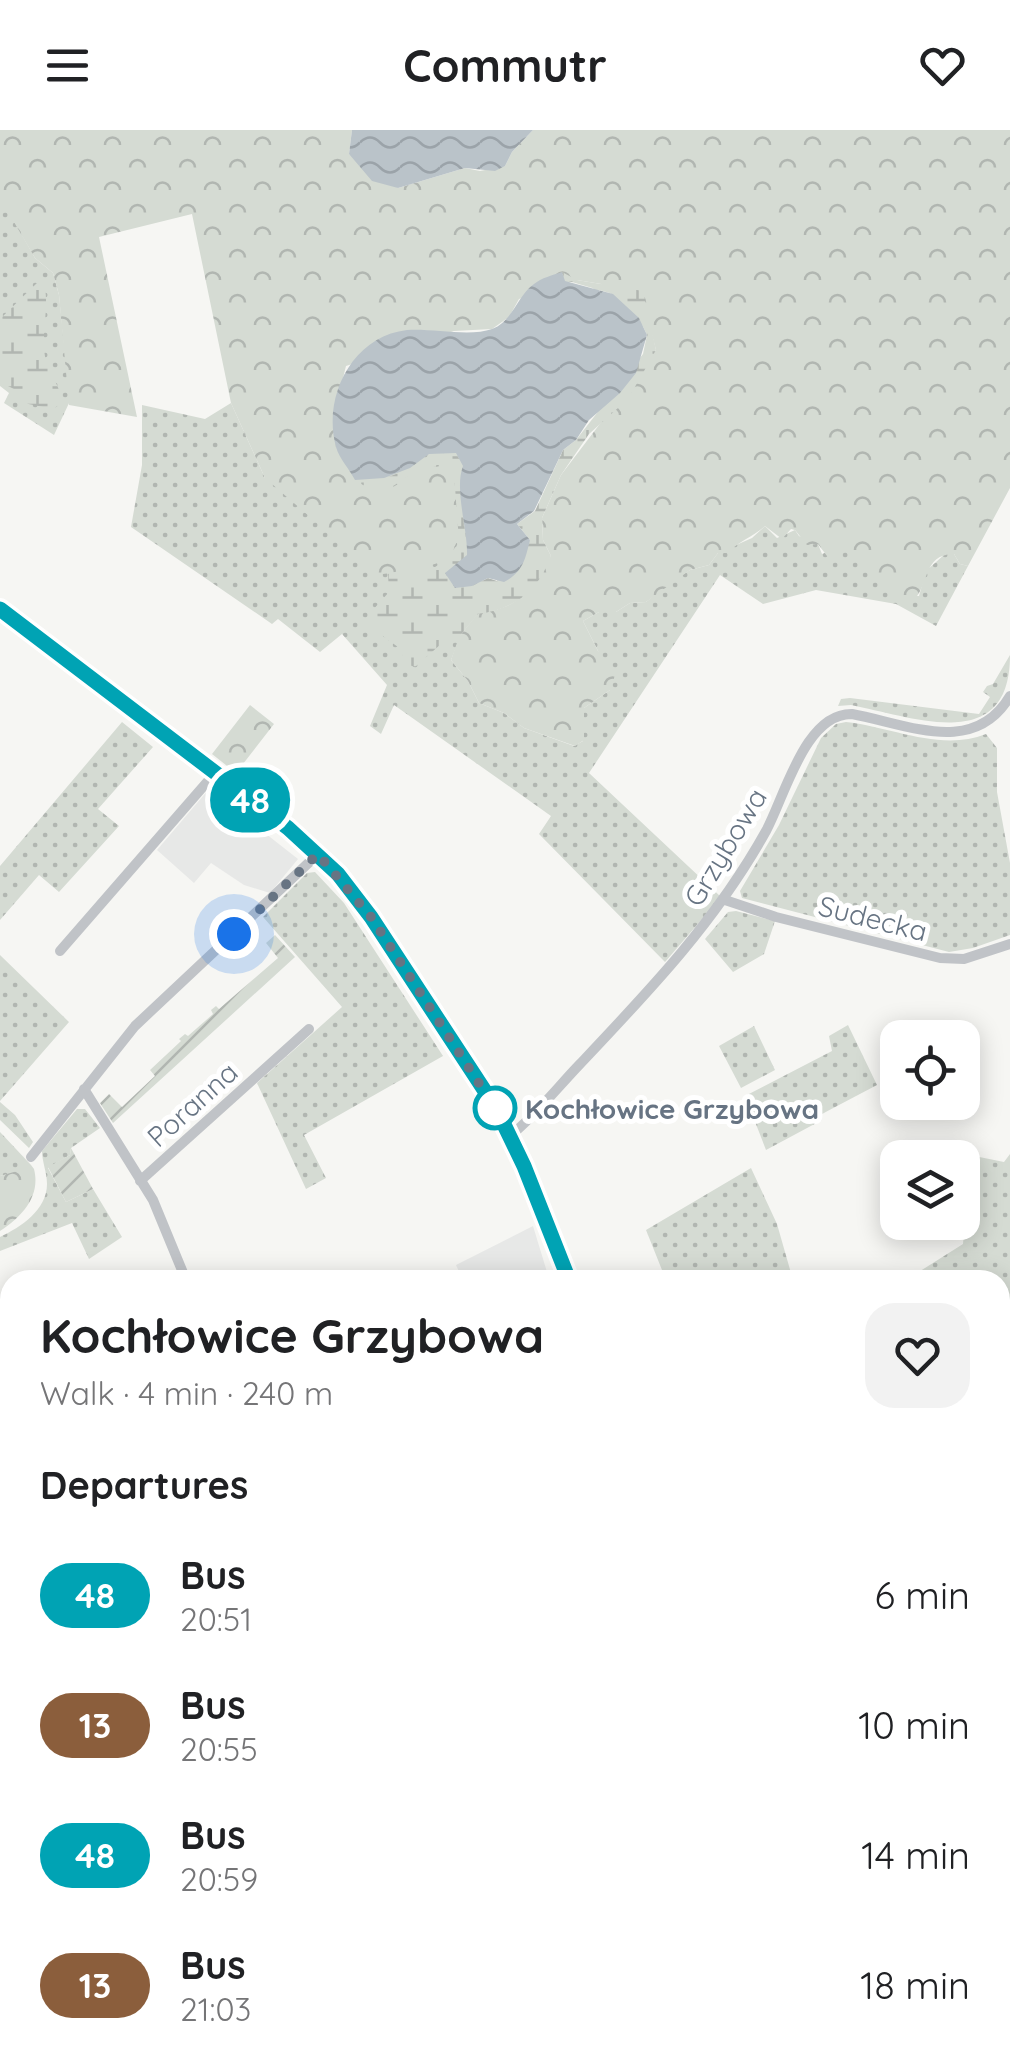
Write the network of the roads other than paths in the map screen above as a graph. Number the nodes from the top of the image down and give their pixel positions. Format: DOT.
graph roads {
  1 [pos="0,610"];
  2 [pos="1010,696"];
  3 [pos="216,773"];
  4 [pos="318,854"];
  5 [pos="725,900"];
  6 [pos="1010,944"];
  7 [pos="60,951"];
  8 [pos="309,1029"];
  9 [pos="84,1089"];
  10 [pos="510,1136"];
  11 [pos="30,1157"];
  12 [pos="140,1181"];
  13 [pos="182,1270"];
  14 [pos="565,1270"];
  1 -- 3 [label="street"];
  2 -- 5 [label="street, Grzybowa"];
  3 -- 4 [label="street"];
  3 -- 7 [label="street"];
  4 -- 9 [label="street"];
  4 -- 10 [label="street"];
  5 -- 6 [label="street, Sudecka"];
  5 -- 10 [label="street, Grzybowa"];
  8 -- 12 [label="street, Poranna"];
  9 -- 11 [label="street"];
  9 -- 12 [label="street, Poranna"];
  10 -- 14 [label="street"];
  12 -- 13 [label="street"];
}
